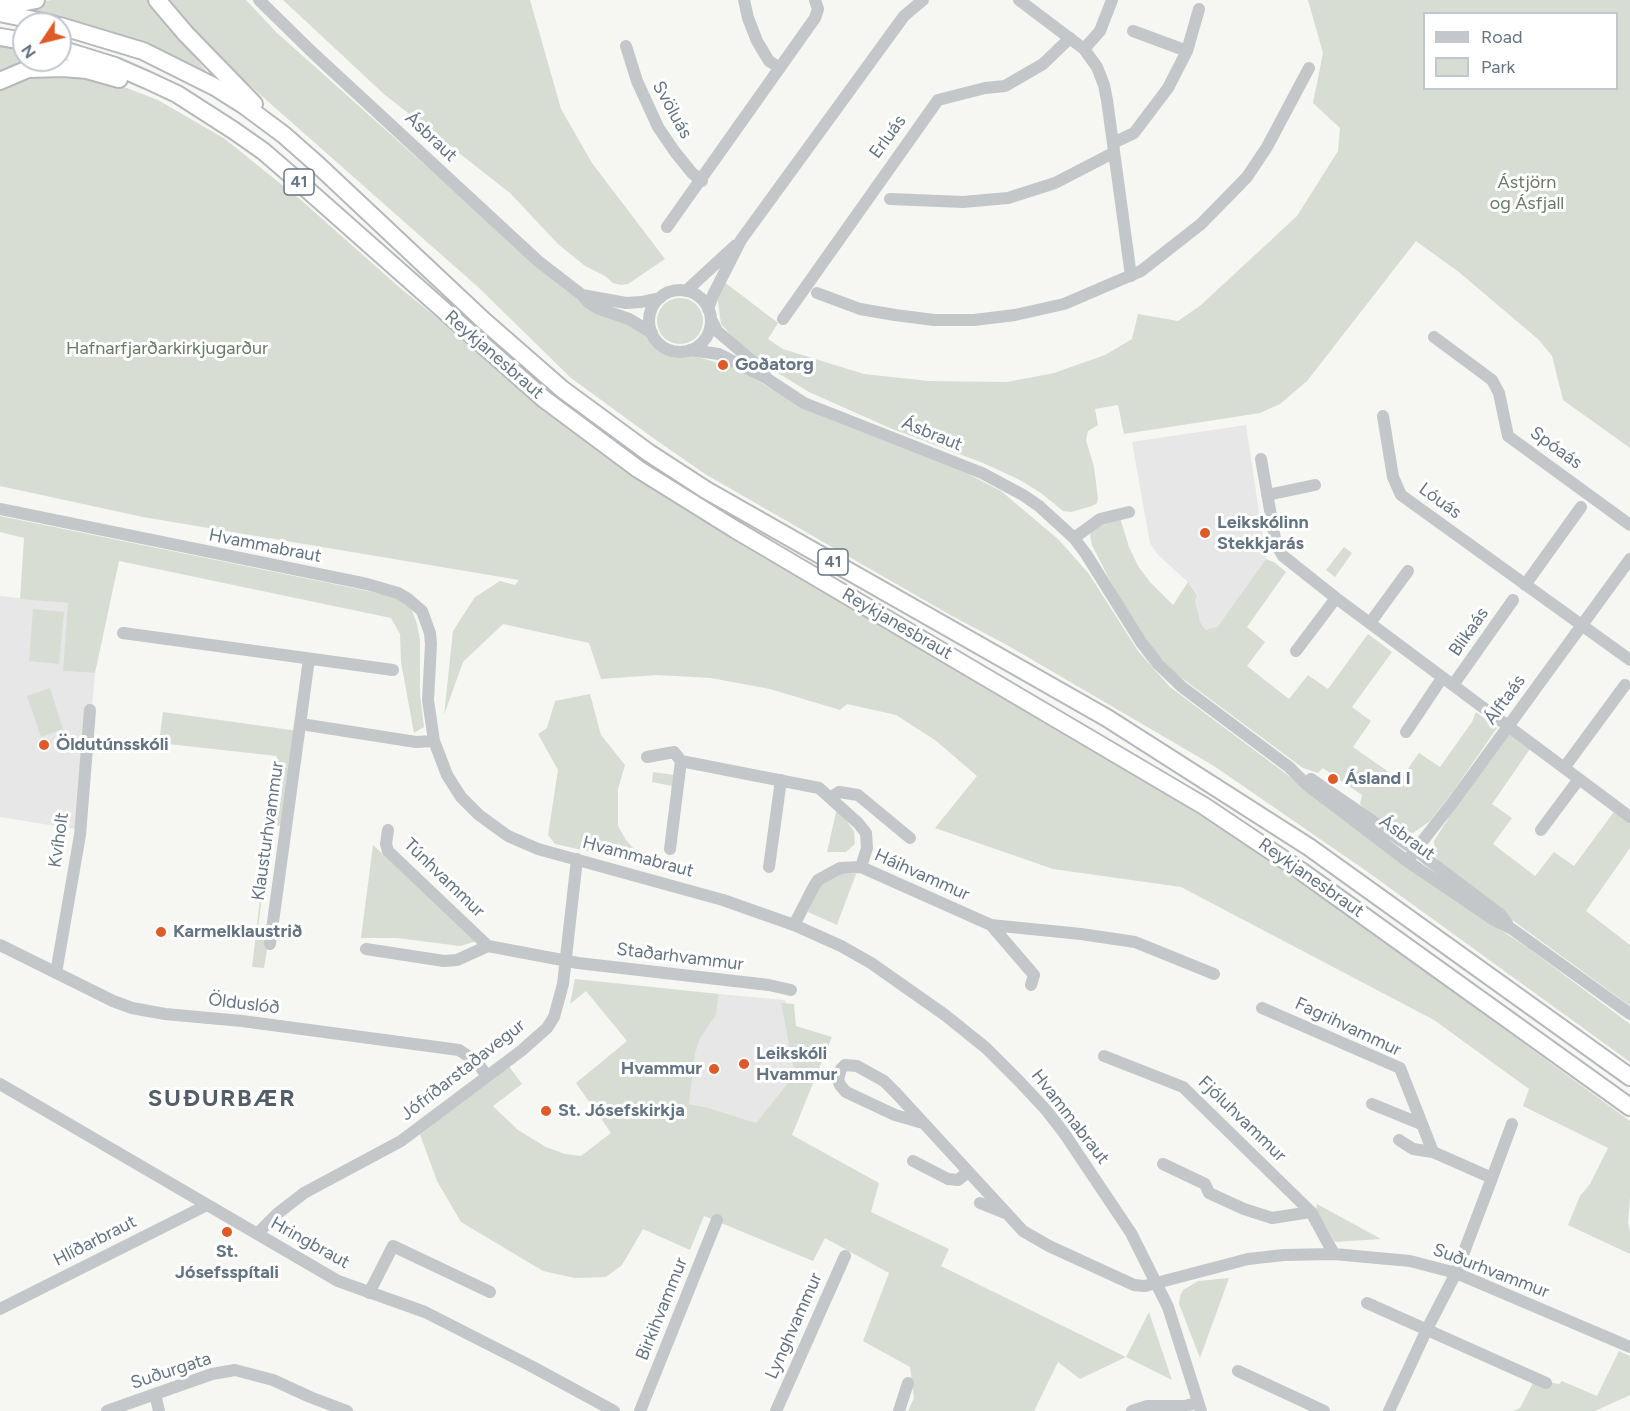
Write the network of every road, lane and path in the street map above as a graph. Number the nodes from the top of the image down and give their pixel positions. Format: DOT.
graph roads {
  1 [pos="36,0"];
  2 [pos="157,0"];
  3 [pos="259,0"];
  4 [pos="744,0"];
  5 [pos="815,0"];
  6 [pos="909,0"];
  7 [pos="923,0"];
  8 [pos="1018,0"];
  9 [pos="1112,0"];
  10 [pos="0,1"];
  11 [pos="1198,9"];
  12 [pos="904,16"];
  13 [pos="72,30"];
  14 [pos="1133,31"];
  15 [pos="1070,38"];
  16 [pos="626,46"];
  17 [pos="1084,50"];
  18 [pos="1187,51"];
  19 [pos="72,53"];
  20 [pos="780,68"];
  21 [pos="1309,68"];
  22 [pos="0,81"];
  23 [pos="205,111"];
  24 [pos="284,135"];
  25 [pos="1113,148"];
  26 [pos="702,181"];
  27 [pos="890,198"];
  28 [pos="667,227"];
  29 [pos="741,240"];
  30 [pos="1131,276"];
  31 [pos="686,291"];
  32 [pos="817,293"];
  33 [pos="582,295"];
  34 [pos="660,298"];
  35 [pos="709,313"];
  36 [pos="783,319"];
  37 [pos="651,333"];
  38 [pos="1434,337"];
  39 [pos="690,350"];
  40 [pos="766,378"];
  41 [pos="1383,416"];
  42 [pos="1260,459"];
  43 [pos="1315,485"];
  44 [pos="1267,495"];
  45 [pos="1581,507"];
  46 [pos="0,510"];
  47 [pos="1129,512"];
  48 [pos="1630,525"];
  49 [pos="1074,538"];
  50 [pos="1630,559"];
  51 [pos="1408,572"];
  52 [pos="1525,585"];
  53 [pos="1336,598"];
  54 [pos="1513,600"];
  55 [pos="1370,623"];
  56 [pos="1582,626"];
  57 [pos="123,633"];
  58 [pos="1296,651"];
  59 [pos="309,659"];
  60 [pos="1630,660"];
  61 [pos="393,670"];
  62 [pos="1442,678"];
  63 [pos="1453,685"];
  64 [pos="1625,685"];
  65 [pos="90,710"];
  66 [pos="301,724"];
  67 [pos="1508,726"];
  68 [pos="1406,732"];
  69 [pos="434,741"];
  70 [pos="647,757"];
  71 [pos="681,761"];
  72 [pos="1289,767"];
  73 [pos="1564,768"];
  74 [pos="1579,779"];
  75 [pos="781,780"];
  76 [pos="830,798"];
  77 [pos="1630,817"];
  78 [pos="388,830"];
  79 [pos="1541,830"];
  80 [pos="910,838"];
  81 [pos="670,849"];
  82 [pos="1415,850"];
  83 [pos="577,859"];
  84 [pos="1407,861"];
  85 [pos="770,867"];
  86 [pos="861,867"];
  87 [pos="794,925"];
  88 [pos="991,925"];
  89 [pos="1512,929"];
  90 [pos="270,944"];
  91 [pos="0,945"];
  92 [pos="488,946"];
  93 [pos="366,949"];
  94 [pos="565,961"];
  95 [pos="56,973"];
  96 [pos="1214,974"];
  97 [pos="1031,985"];
  98 [pos="791,990"];
  99 [pos="1262,1008"];
  100 [pos="1630,1014"];
  101 [pos="1104,1056"];
  102 [pos="487,1076"];
  103 [pos="1630,1077"];
  104 [pos="0,1084"];
  105 [pos="1372,1104"];
  106 [pos="1630,1107"];
  107 [pos="923,1123"];
  108 [pos="1421,1124"];
  109 [pos="1512,1124"];
  110 [pos="1399,1140"];
  111 [pos="1433,1152"];
  112 [pos="913,1161"];
  113 [pos="1164,1164"];
  114 [pos="968,1172"];
  115 [pos="1492,1178"];
  116 [pos="980,1203"];
  117 [pos="207,1205"];
  118 [pos="1311,1212"];
  119 [pos="1009,1215"];
  120 [pos="717,1220"];
  121 [pos="256,1234"];
  122 [pos="1334,1254"];
  123 [pos="845,1256"];
  124 [pos="1456,1273"];
  125 [pos="1157,1283"];
  126 [pos="490,1292"];
  127 [pos="369,1293"];
  128 [pos="1367,1303"];
  129 [pos="0,1309"];
  130 [pos="1427,1329"];
  131 [pos="1630,1347"];
  132 [pos="1238,1371"];
  133 [pos="908,1383"];
  134 [pos="1546,1383"];
  135 [pos="155,1394"];
  136 [pos="1200,1407"];
  137 [pos="107,1411"];
  138 [pos="159,1411"];
  139 [pos="347,1411"];
  140 [pos="614,1411"];
  141 [pos="640,1411"];
  142 [pos="776,1411"];
  143 [pos="899,1411"];
  144 [pos="1132,1411"];
  145 [pos="1324,1411"];
  146 [pos="1389,1411"];
  1 -- 10 [label="highway"];
  2 -- 24 [label="highway"];
  3 -- 33 [label="street, Ásbraut"];
  4 -- 20 [label="street"];
  5 -- 20 [label="street"];
  6 -- 12 [label="street"];
  7 -- 12 [label="street"];
  8 -- 15 [label="street"];
  9 -- 17 [label="street"];
  11 -- 18 [label="street"];
  12 -- 29 [label="street"];
  13 -- 24 [label="highway, Reykjanesbraut / 41"];
  14 -- 18 [label="street"];
  15 -- 17 [label="street"];
  15 -- 36 [label="street, Erluás"];
  16 -- 26 [label="street, Svöluás"];
  17 -- 25 [label="street"];
  18 -- 25 [label="street"];
  19 -- 23 [label="highway, Reykjanesbraut / 41"];
  20 -- 26 [label="street"];
  21 -- 30 [label="street"];
  22 -- 23 [label="highway"];
  23 -- 106 [label="highway, Reykjanesbraut / 41"];
  24 -- 103 [label="highway, Reykjanesbraut / 41"];
  25 -- 27 [label="street"];
  25 -- 30 [label="street"];
  26 -- 28 [label="street"];
  29 -- 31 [label="street"];
  29 -- 35 [label="street"];
  30 -- 32 [label="street"];
  31 -- 34 [label="street"];
  31 -- 35 [label="street"];
  33 -- 34 [label="street, Ásbraut"];
  33 -- 37 [label="street, Ásbraut"];
  34 -- 37 [label="street"];
  35 -- 39 [label="street"];
  35 -- 40 [label="street, Ásbraut"];
  37 -- 39 [label="street"];
  38 -- 48 [label="street, Spóaás"];
  39 -- 40 [label="street, Ásbraut"];
  40 -- 49 [label="street, Ásbraut"];
  41 -- 52 [label="street, Lóuás"];
  42 -- 44 [label="street, Blikaás"];
  43 -- 44 [label="street"];
  44 -- 53 [label="street, Blikaás"];
  45 -- 52 [label="street"];
  46 -- 69 [label="street, Hvammabraut"];
  47 -- 49 [label="street"];
  49 -- 72 [label="street, Ásbraut"];
  50 -- 56 [label="street, Álftaás"];
  51 -- 55 [label="street"];
  52 -- 56 [label="street, Lóuás"];
  53 -- 55 [label="street, Blikaás"];
  53 -- 58 [label="street"];
  54 -- 63 [label="street, Blikaás"];
  55 -- 62 [label="street, Blikaás"];
  56 -- 60 [label="street, Lóuás"];
  56 -- 67 [label="street, Álftaás"];
  57 -- 59 [label="street"];
  59 -- 61 [label="street"];
  59 -- 66 [label="street, Klausturhvammur"];
  62 -- 63 [label="street, Blikaás"];
  62 -- 68 [label="street, Blikaás"];
  63 -- 67 [label="street, Blikaás"];
  64 -- 73 [label="street"];
  65 -- 95 [label="street, Kvíholt"];
  66 -- 69 [label="street"];
  66 -- 90 [label="street, Klausturhvammur"];
  67 -- 73 [label="street, Blikaás"];
  67 -- 82 [label="street, Álftaás"];
  69 -- 83 [label="street, Hvammabraut"];
  70 -- 71 [label="street"];
  71 -- 75 [label="street"];
  71 -- 81 [label="street"];
  72 -- 82 [label="street, Ásbraut"];
  72 -- 84 [label="street, Ásbraut"];
  73 -- 74 [label="street, Blikaás"];
  74 -- 77 [label="street, Blikaás"];
  74 -- 79 [label="street"];
  75 -- 76 [label="street"];
  75 -- 85 [label="street"];
  76 -- 80 [label="street"];
  76 -- 86 [label="street"];
  78 -- 92 [label="street, Túnhvammur"];
  82 -- 84 [label="street, Álftaás"];
  82 -- 89 [label="street, Ásbraut"];
  83 -- 87 [label="street, Hvammabraut"];
  83 -- 94 [label="street, Jófríðarstaðavegur"];
  84 -- 89 [label="street, Ásbraut"];
  86 -- 87 [label="street, Háihvammur"];
  86 -- 88 [label="street, Háihvammur"];
  87 -- 125 [label="street, Hvammabraut"];
  88 -- 96 [label="street, Háihvammur"];
  88 -- 97 [label="street, Háihvammur"];
  89 -- 100 [label="street, Ásbraut"];
  91 -- 95 [label="street, Ölduslóð"];
  92 -- 93 [label="street"];
  92 -- 94 [label="street"];
  94 -- 98 [label="street, Staðarhvammur"];
  94 -- 102 [label="street, Jófríðarstaðavegur"];
  95 -- 102 [label="street, Ölduslóð"];
  99 -- 108 [label="street, Fagrihvammur"];
  101 -- 118 [label="street, Fjóluhvammur"];
  102 -- 121 [label="street, Jófríðarstaðavegur"];
  104 -- 117 [label="street, Hringbraut"];
  105 -- 108 [label="street"];
  107 -- 107 [label="street, Suðurhvammur"];
  107 -- 114 [label="street, Suðurhvammur"];
  108 -- 111 [label="street, Fagrihvammur"];
  109 -- 115 [label="street"];
  110 -- 111 [label="street"];
  111 -- 115 [label="street"];
  112 -- 114 [label="street"];
  113 -- 118 [label="street"];
  114 -- 119 [label="street, Suðurhvammur"];
  115 -- 124 [label="street"];
  116 -- 119 [label="street"];
  117 -- 121 [label="street, Hringbraut"];
  117 -- 129 [label="street, Hlíðarbraut"];
  118 -- 122 [label="street, Fjóluhvammur"];
  119 -- 125 [label="street, Suðurhvammur"];
  120 -- 141 [label="street, Birkihvammur"];
  121 -- 127 [label="street, Hringbraut"];
  122 -- 124 [label="street, Suðurhvammur"];
  122 -- 125 [label="street, Suðurhvammur"];
  123 -- 142 [label="street, Lynghvammur"];
  124 -- 130 [label="street"];
  124 -- 131 [label="street, Suðurhvammur"];
  125 -- 136 [label="street, Hvammabraut"];
  126 -- 127 [label="street"];
  127 -- 140 [label="street, Hringbraut"];
  128 -- 130 [label="street"];
  130 -- 134 [label="street"];
  130 -- 146 [label="street"];
  132 -- 145 [label="street"];
  133 -- 143 [label="street"];
  135 -- 137 [label="street, Suðurgata"];
  135 -- 138 [label="street"];
  135 -- 139 [label="street, Suðurgata"];
  136 -- 144 [label="street"];
}
